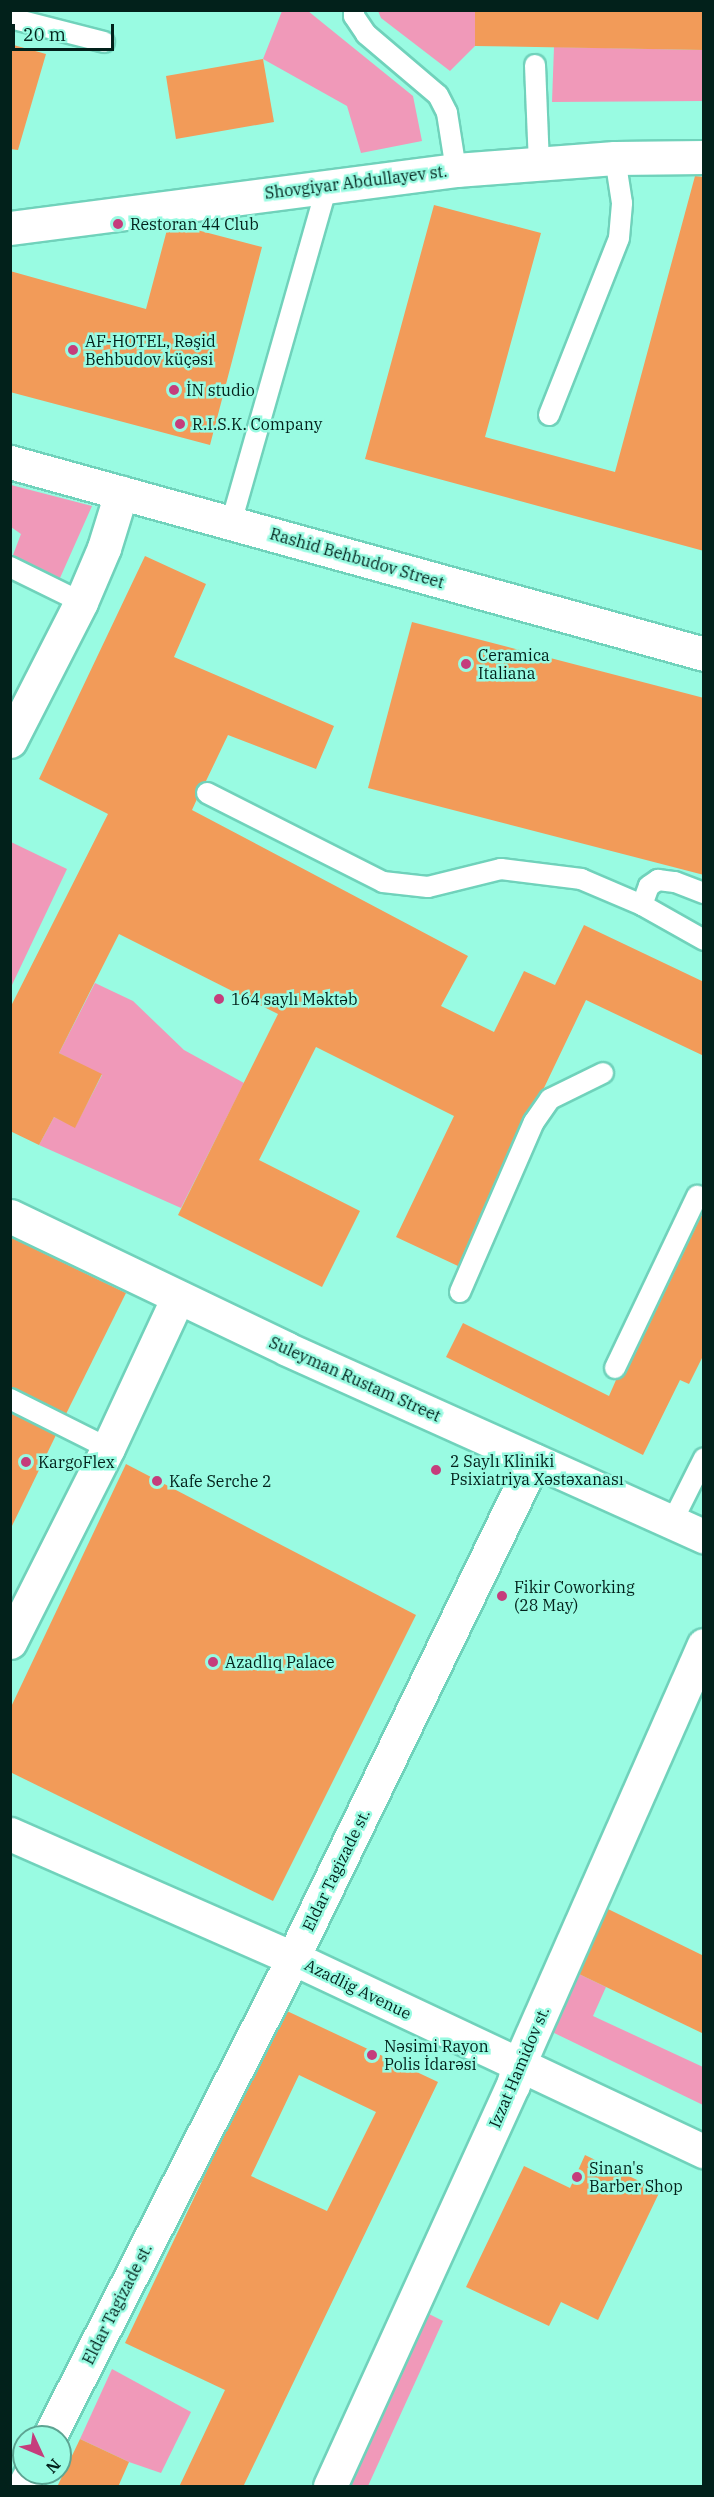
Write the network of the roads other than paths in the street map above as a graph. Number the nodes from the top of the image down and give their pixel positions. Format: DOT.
graph roads {
  1 [pos="354,10"];
  2 [pos="10,18"];
  3 [pos="104,42"];
  4 [pos="536,65"];
  5 [pos="704,157"];
  6 [pos="615,158"];
  7 [pos="539,163"];
  8 [pos="456,170"];
  9 [pos="327,185"];
  10 [pos="10,228"];
  11 [pos="549,415"];
  12 [pos="10,462"];
  13 [pos="122,493"];
  14 [pos="231,523"];
  15 [pos="10,567"];
  16 [pos="81,602"];
  17 [pos="704,654"];
  18 [pos="10,741"];
  19 [pos="207,793"];
  20 [pos="704,892"];
  21 [pos="642,904"];
  22 [pos="704,940"];
  23 [pos="603,1073"];
  24 [pos="697,1196"];
  25 [pos="10,1216"];
  26 [pos="460,1292"];
  27 [pos="178,1297"];
  28 [pos="615,1368"];
  29 [pos="10,1399"];
  30 [pos="108,1448"];
  31 [pos="704,1458"];
  32 [pos="534,1460"];
  33 [pos="673,1520"];
  34 [pos="704,1536"];
  35 [pos="10,1642"];
  36 [pos="704,1645"];
  37 [pos="10,1834"];
  38 [pos="293,1958"];
  39 [pos="518,2066"];
  40 [pos="704,2151"];
  41 [pos="55,2425"];
  42 [pos="330,2487"];
  1 -- 8 [label="lane"];
  2 -- 3 [label="lane"];
  4 -- 7 [label="lane"];
  5 -- 6 [label="street, Shovgiyar Abdullayev st."];
  6 -- 7 [label="street, Shovgiyar Abdullayev st."];
  6 -- 11 [label="lane"];
  7 -- 8 [label="street, Shovgiyar Abdullayev st."];
  8 -- 9 [label="street, Shovgiyar Abdullayev st."];
  9 -- 10 [label="street, Shovgiyar Abdullayev st."];
  9 -- 14 [label="lane"];
  12 -- 13 [label="street, Rashid Behbudov Street"];
  13 -- 14 [label="street, Rashid Behbudov Street"];
  13 -- 16 [label="street"];
  14 -- 17 [label="street, Rashid Behbudov Street"];
  15 -- 16 [label="lane"];
  16 -- 18 [label="street"];
  19 -- 21 [label="lane"];
  20 -- 21 [label="lane"];
  21 -- 22 [label="lane"];
  23 -- 26 [label="lane"];
  24 -- 28 [label="lane"];
  25 -- 27 [label="street, Suleyman Rustam Street"];
  27 -- 30 [label="street"];
  27 -- 32 [label="street, Suleyman Rustam Street"];
  29 -- 30 [label="lane"];
  30 -- 35 [label="street"];
  31 -- 33 [label="lane"];
  32 -- 33 [label="street, Suleyman Rustam Street"];
  32 -- 38 [label="street, Eldar Tagizade st."];
  33 -- 34 [label="street, Suleyman Rustam Street"];
  36 -- 39 [label="street, Izzat Hamidov st."];
  37 -- 38 [label="street, Azadlig Avenue"];
  38 -- 39 [label="street, Azadlig Avenue"];
  38 -- 41 [label="street, Eldar Tagizade st."];
  39 -- 40 [label="street, Azadlig Avenue"];
  39 -- 42 [label="street, Izzat Hamidov st."];
}
